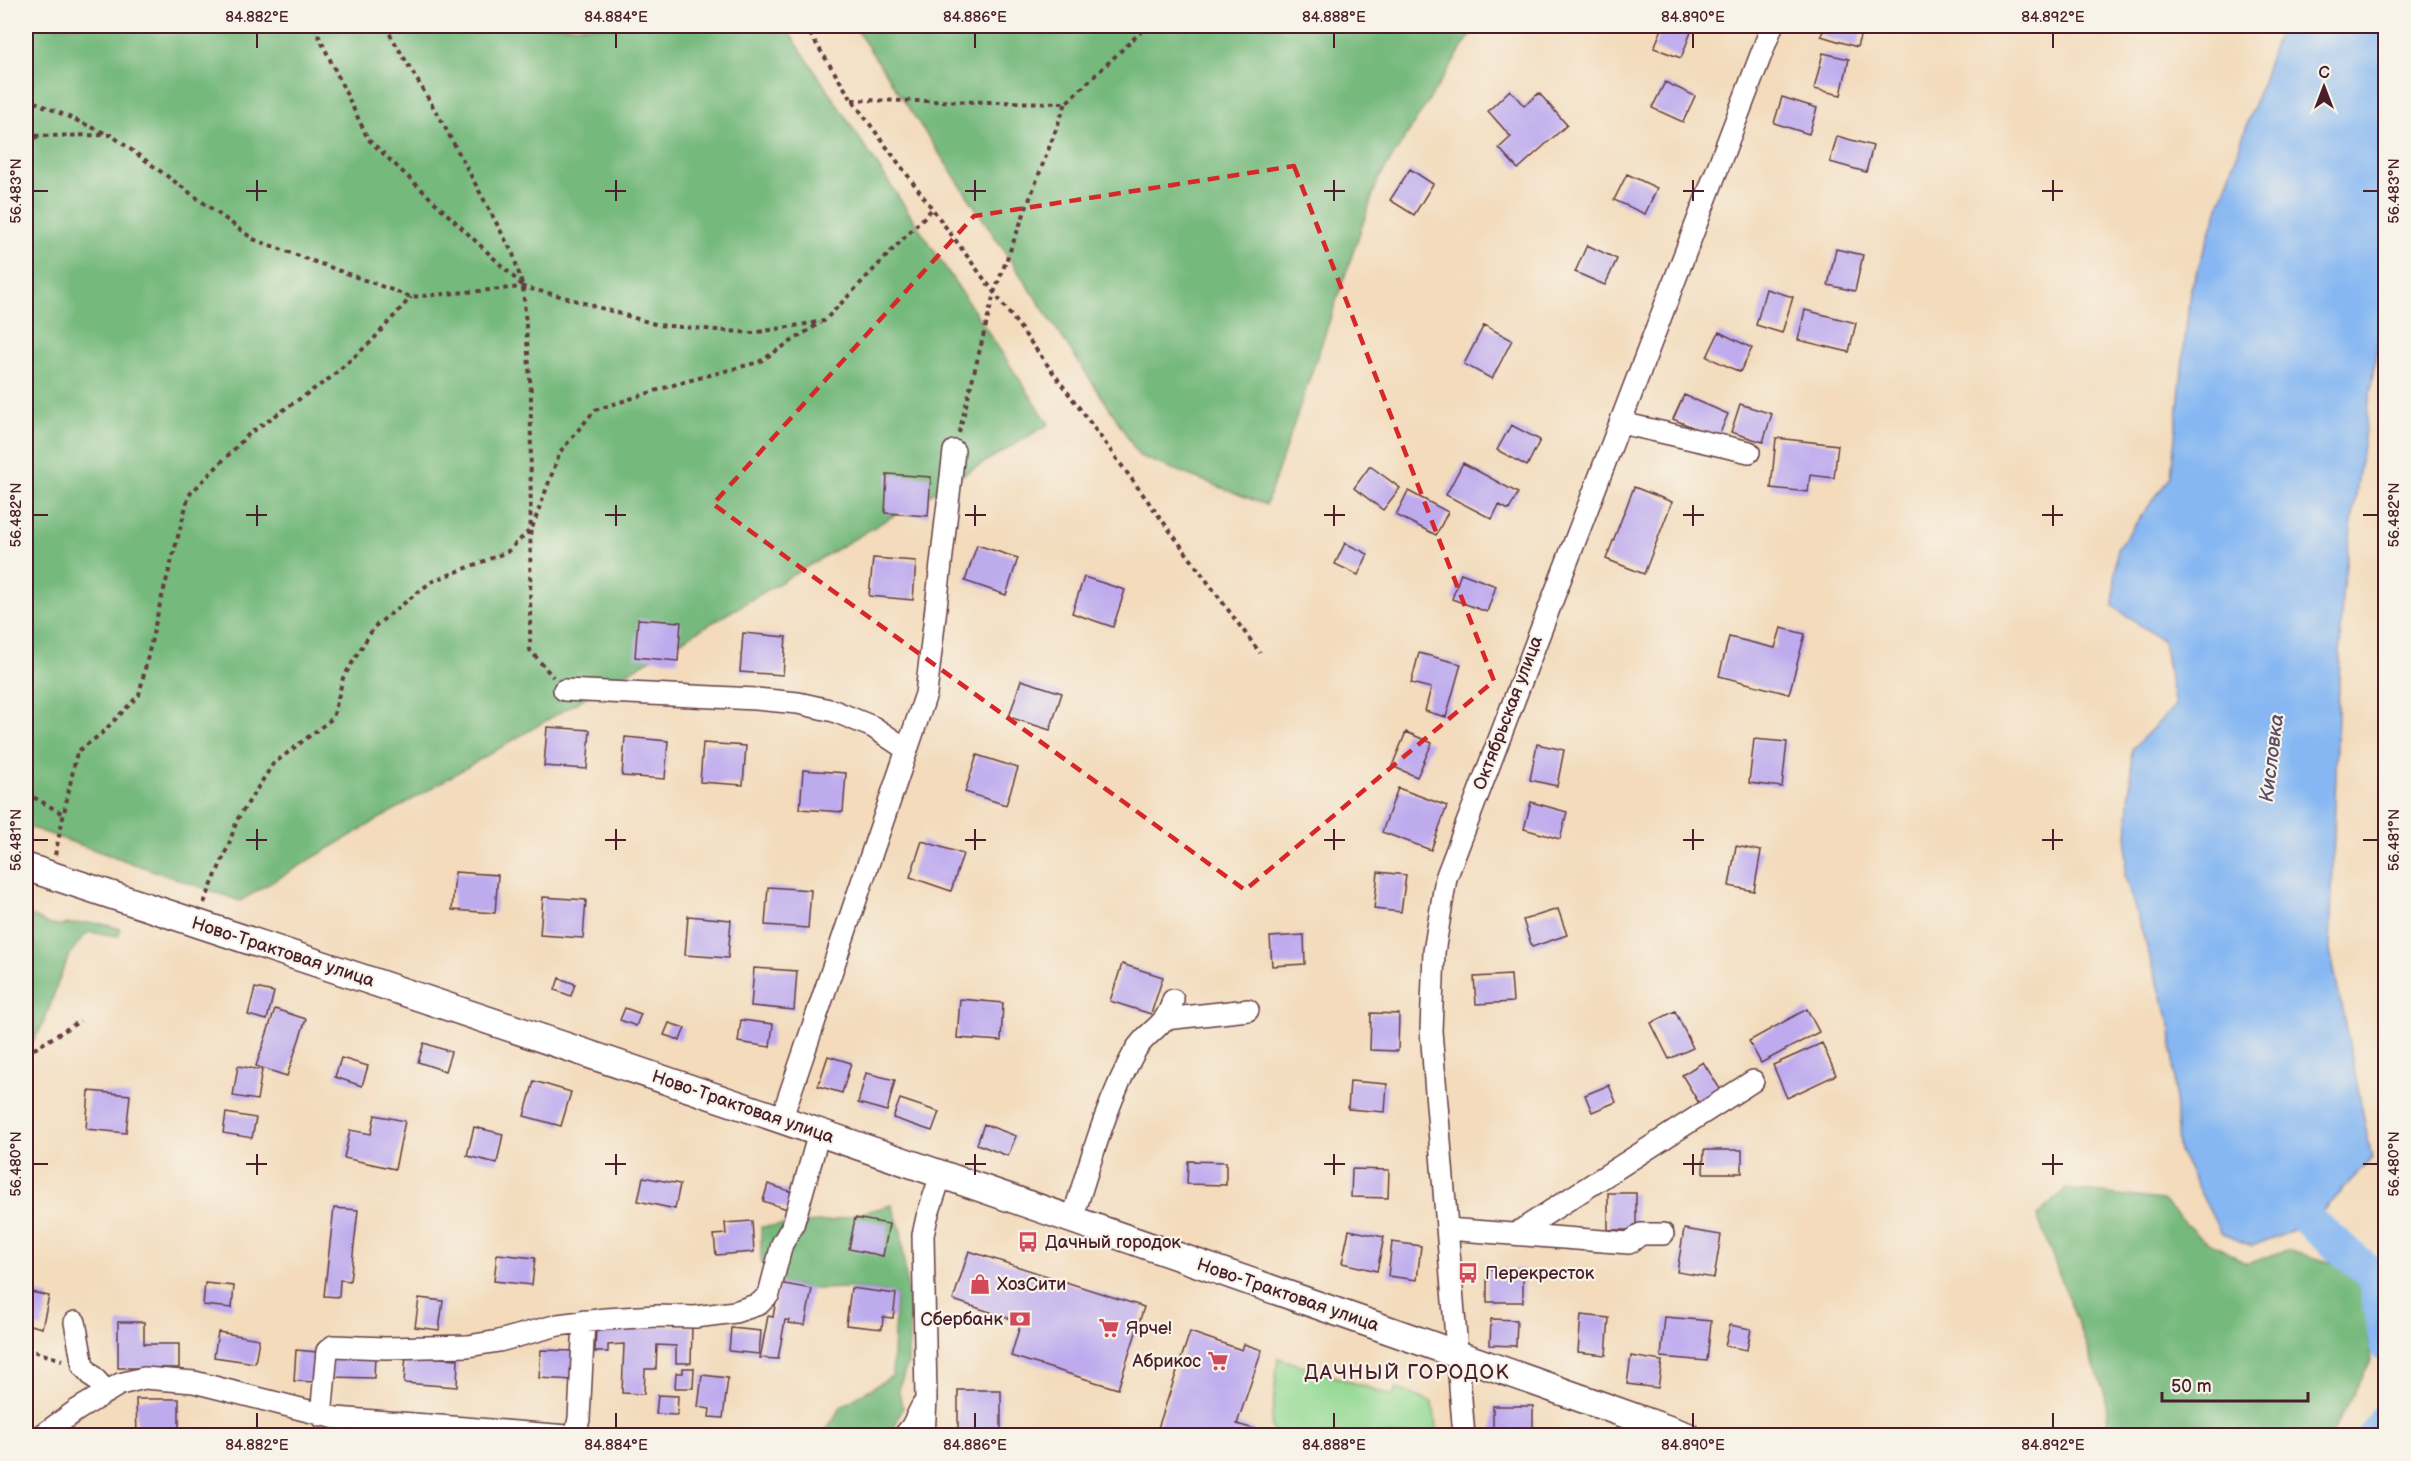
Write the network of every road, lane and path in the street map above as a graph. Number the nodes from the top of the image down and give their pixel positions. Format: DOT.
graph roads {
  1 [pos="314,26"];
  2 [pos="385,26"];
  3 [pos="805,26"];
  4 [pos="1147,26"];
  5 [pos="1772,26"];
  6 [pos="26,98"];
  7 [pos="852,100"];
  8 [pos="1066,103"];
  9 [pos="111,135"];
  10 [pos="26,136"];
  11 [pos="38,136"];
  12 [pos="26,143"];
  13 [pos="932,209"];
  14 [pos="524,287"];
  15 [pos="994,293"];
  16 [pos="411,297"];
  17 [pos="824,321"];
  18 [pos="1621,423"];
  19 [pos="954,451"];
  20 [pos="1749,452"];
  21 [pos="531,528"];
  22 [pos="1260,652"];
  23 [pos="564,690"];
  24 [pos="906,749"];
  25 [pos="26,793"];
  26 [pos="65,816"];
  27 [pos="38,871"];
  28 [pos="195,922"];
  29 [pos="1248,1010"];
  30 [pos="80,1021"];
  31 [pos="26,1054"];
  32 [pos="1753,1081"];
  33 [pos="781,1120"];
  34 [pos="819,1133"];
  35 [pos="941,1175"];
  36 [pos="1072,1220"];
  37 [pos="1447,1229"];
  38 [pos="1515,1234"];
  39 [pos="1664,1234"];
  40 [pos="75,1322"];
  41 [pos="584,1322"];
  42 [pos="26,1349"];
  43 [pos="1459,1354"];
  44 [pos="82,1366"];
  45 [pos="107,1392"];
  46 [pos="926,1398"];
  47 [pos="321,1416"];
  48 [pos="41,1436"];
  49 [pos="568,1436"];
  50 [pos="575,1436"];
  51 [pos="904,1436"];
  52 [pos="924,1436"];
  53 [pos="1464,1436"];
  54 [pos="1687,1436"];
  1 -- 14 [label="path"];
  2 -- 14 [label="path"];
  3 -- 7 [label="path"];
  4 -- 8 [label="path"];
  5 -- 18 [label="street, Октябрьская улица"];
  6 -- 9 [label="path"];
  7 -- 8 [label="path"];
  7 -- 13 [label="path"];
  8 -- 15 [label="path"];
  9 -- 11 [label="path"];
  9 -- 16 [label="path"];
  10 -- 11 [label="path"];
  11 -- 12 [label="path"];
  13 -- 15 [label="path"];
  13 -- 17 [label="path"];
  14 -- 16 [label="path"];
  14 -- 17 [label="path"];
  14 -- 21 [label="path"];
  15 -- 19 [label="path"];
  15 -- 22 [label="path"];
  16 -- 26 [label="path"];
  17 -- 21 [label="path"];
  18 -- 20 [label="street"];
  18 -- 37 [label="street, Октябрьская улица"];
  19 -- 24 [label="street"];
  21 -- 23 [label="path"];
  21 -- 28 [label="path"];
  23 -- 24 [label="street"];
  24 -- 33 [label="street"];
  25 -- 26 [label="path"];
  26 -- 27 [label="path"];
  27 -- 28 [label="main road, Ново-Трактовая улица"];
  28 -- 33 [label="main road, Ново-Трактовая улица"];
  29 -- 36 [label="street"];
  30 -- 31 [label="path"];
  32 -- 38 [label="street"];
  33 -- 34 [label="main road, Ново-Трактовая улица"];
  34 -- 35 [label="main road, Ново-Трактовая улица"];
  34 -- 41 [label="street"];
  35 -- 36 [label="main road, Ново-Трактовая улица"];
  35 -- 46 [label="street"];
  36 -- 43 [label="main road, Ново-Трактовая улица"];
  37 -- 38 [label="street"];
  37 -- 43 [label="street, Октябрьская улица"];
  38 -- 39 [label="street"];
  40 -- 44 [label="street"];
  41 -- 47 [label="street"];
  41 -- 50 [label="street"];
  42 -- 44 [label="path"];
  43 -- 53 [label="street, Октябрьская улица"];
  43 -- 54 [label="main road, Ново-Трактовая улица"];
  44 -- 45 [label="street"];
  45 -- 47 [label="street"];
  45 -- 48 [label="street"];
  46 -- 51 [label="street"];
  46 -- 52 [label="street"];
  47 -- 49 [label="street"];
}
